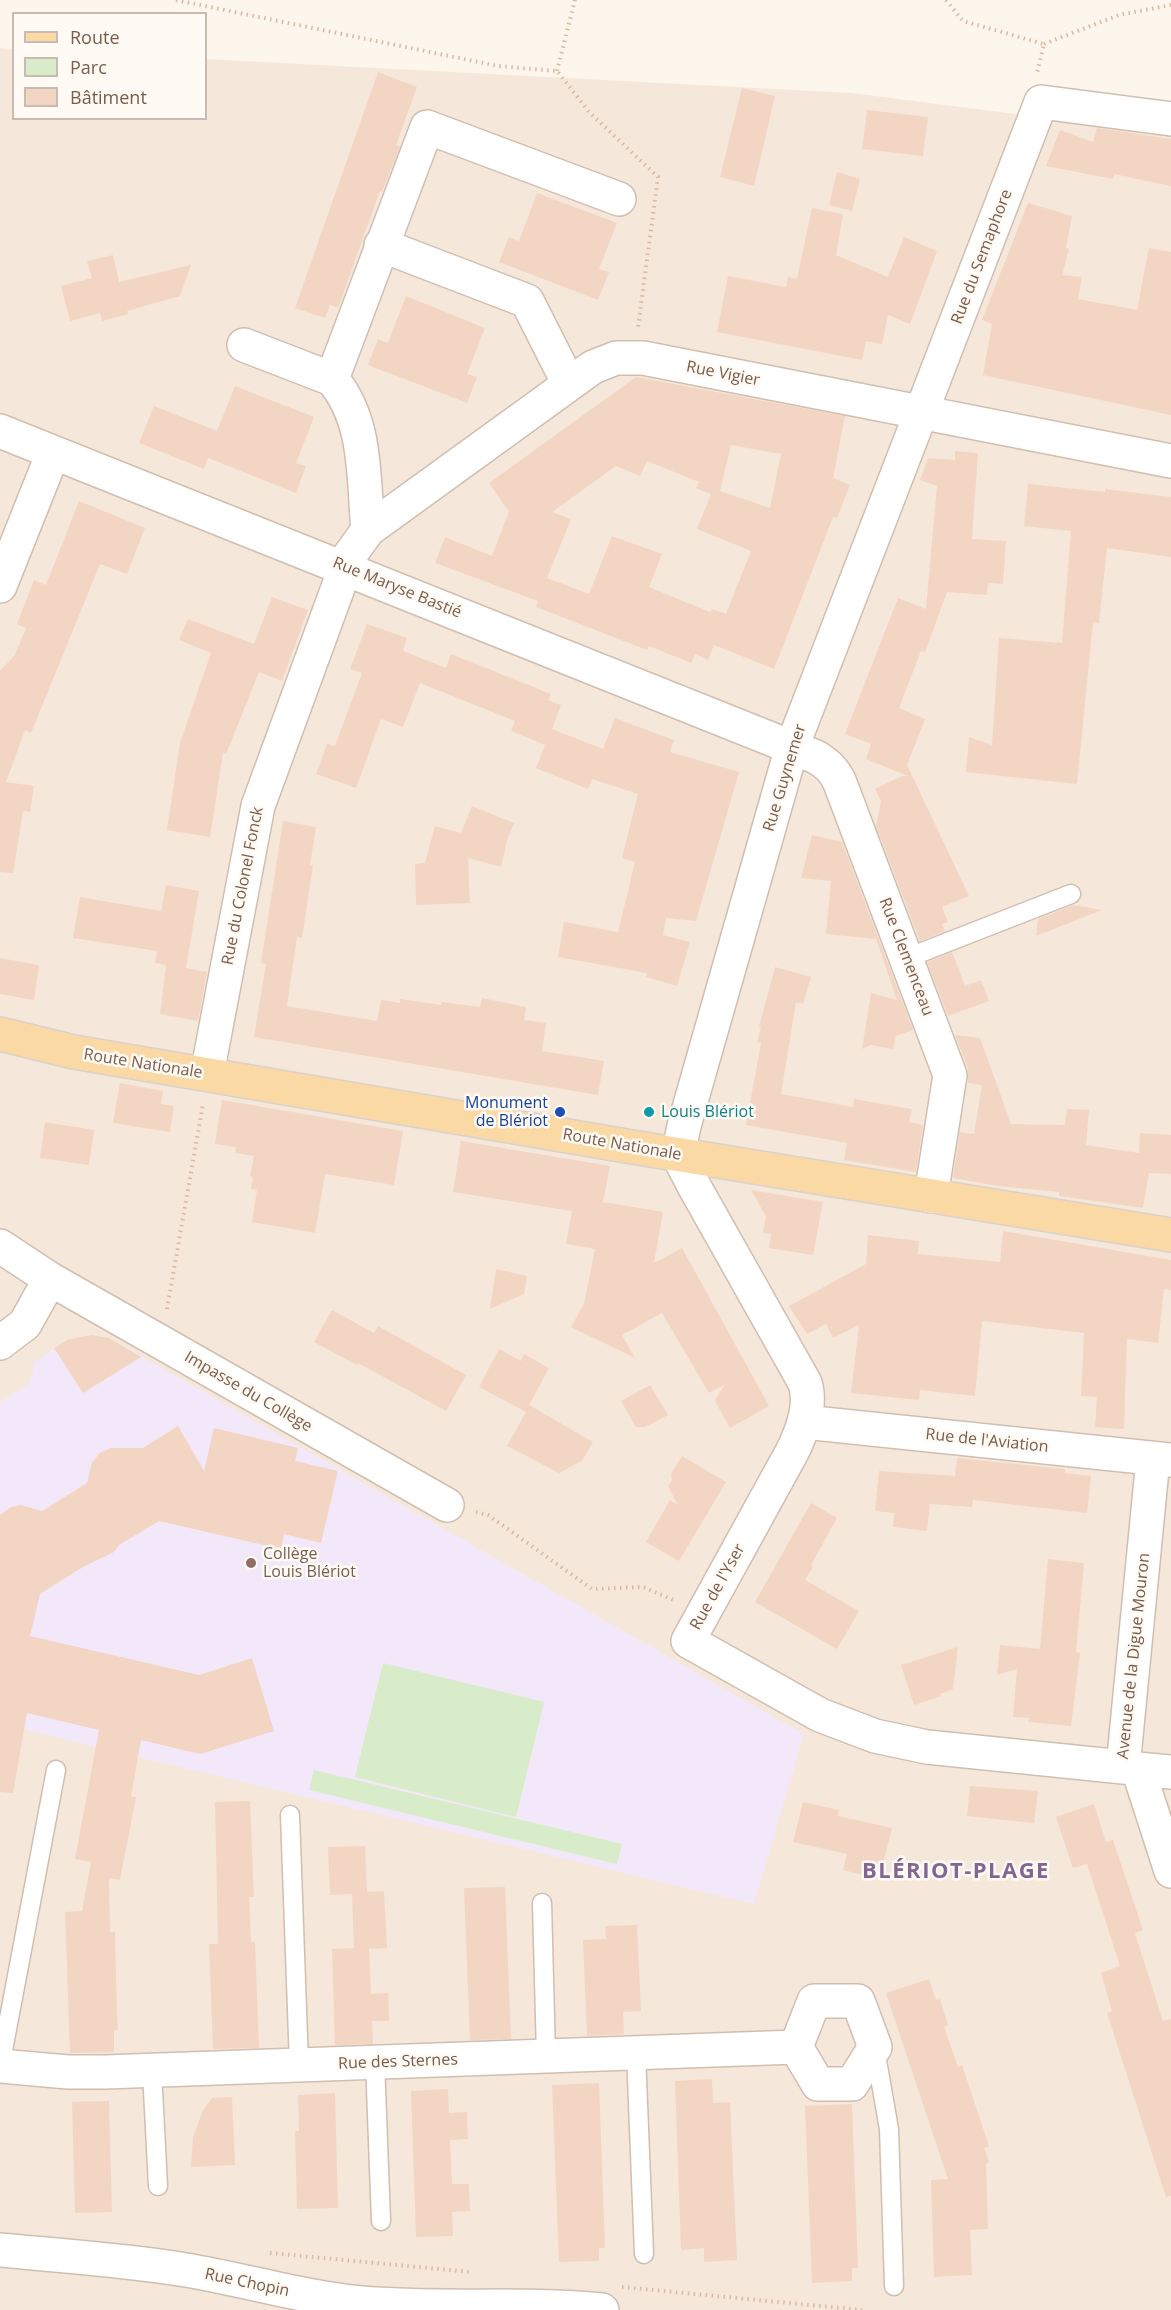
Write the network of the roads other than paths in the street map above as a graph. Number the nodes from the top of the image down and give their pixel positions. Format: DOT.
graph roads {
  1 [pos="1171,119"];
  2 [pos="619,199"];
  3 [pos="381,245"];
  4 [pos="243,345"];
  5 [pos="332,379"];
  6 [pos="569,384"];
  7 [pos="923,412"];
  8 [pos="0,431"];
  9 [pos="53,453"];
  10 [pos="1171,461"];
  11 [pos="368,530"];
  12 [pos="345,567"];
  13 [pos="0,586"];
  14 [pos="792,747"];
  15 [pos="1071,894"];
  16 [pos="907,958"];
  17 [pos="0,1034"];
  18 [pos="0,1048"];
  19 [pos="74,1052"];
  20 [pos="207,1074"];
  21 [pos="678,1155"];
  22 [pos="932,1196"];
  23 [pos="1171,1235"];
  24 [pos="0,1246"];
  25 [pos="50,1279"];
  26 [pos="0,1343"];
  27 [pos="804,1422"];
  28 [pos="1162,1460"];
  29 [pos="447,1505"];
  30 [pos="1131,1768"];
  31 [pos="56,1770"];
  32 [pos="1171,1772"];
  33 [pos="290,1815"];
  34 [pos="1171,1871"];
  35 [pos="542,1903"];
  36 [pos="796,2047"];
  37 [pos="875,2047"];
  38 [pos="636,2053"];
  39 [pos="546,2056"];
  40 [pos="375,2062"];
  41 [pos="0,2066"];
  42 [pos="299,2066"];
  43 [pos="152,2071"];
  44 [pos="158,2186"];
  45 [pos="381,2221"];
  46 [pos="0,2250"];
  47 [pos="644,2254"];
  48 [pos="894,2286"];
  49 [pos="608,2298"];
  1 -- 7 [label="street, Rue du Semaphore"];
  2 -- 3 [label="street"];
  3 -- 5 [label="street"];
  3 -- 6 [label="street"];
  4 -- 5 [label="street"];
  5 -- 11 [label="street"];
  6 -- 7 [label="street, Rue Vigier"];
  6 -- 11 [label="street, Rue Vigier"];
  7 -- 10 [label="street, Rue Vigier"];
  7 -- 14 [label="street, Rue Guynemer"];
  8 -- 9 [label="street, Rue Maryse Bastié"];
  9 -- 12 [label="street, Rue Maryse Bastié"];
  9 -- 13 [label="street"];
  11 -- 12 [label="street, Rue Vigier"];
  12 -- 14 [label="street, Rue Maryse Bastié"];
  12 -- 20 [label="street, Rue du Colonel Fonck"];
  14 -- 16 [label="street, Rue Clemenceau"];
  14 -- 21 [label="street, Rue Guynemer"];
  15 -- 16 [label="lane"];
  16 -- 22 [label="street, Rue Clemenceau"];
  17 -- 19 [label="main road, Route Nationale"];
  18 -- 19 [label="main road, Route Nationale"];
  19 -- 20 [label="main road, Route Nationale"];
  20 -- 21 [label="main road, Route Nationale"];
  21 -- 22 [label="main road, Route Nationale"];
  21 -- 27 [label="street, Rue de l'Yser"];
  22 -- 23 [label="main road, Route Nationale"];
  24 -- 25 [label="street, Impasse du Collège"];
  25 -- 26 [label="street"];
  25 -- 29 [label="street, Impasse du Collège"];
  27 -- 28 [label="street, Rue de l'Aviation"];
  27 -- 30 [label="street, Rue de l'Yser"];
  28 -- 30 [label="street, Avenue de la Digue Mouron"];
  30 -- 32 [label="street"];
  30 -- 34 [label="street, Avenue de la Digue Mouron"];
  31 -- 41 [label="lane"];
  33 -- 42 [label="lane"];
  35 -- 39 [label="lane"];
  36 -- 37 [label="street"];
  36 -- 37 [label="street"];
  36 -- 38 [label="street, Rue des Sternes"];
  37 -- 48 [label="lane"];
  38 -- 39 [label="street, Rue des Sternes"];
  38 -- 47 [label="lane"];
  39 -- 40 [label="street, Rue des Sternes"];
  40 -- 42 [label="street, Rue des Sternes"];
  40 -- 45 [label="lane"];
  41 -- 43 [label="street, Rue des Sternes"];
  42 -- 43 [label="street, Rue des Sternes"];
  43 -- 44 [label="lane"];
  46 -- 49 [label="street, Rue Chopin"];
}
